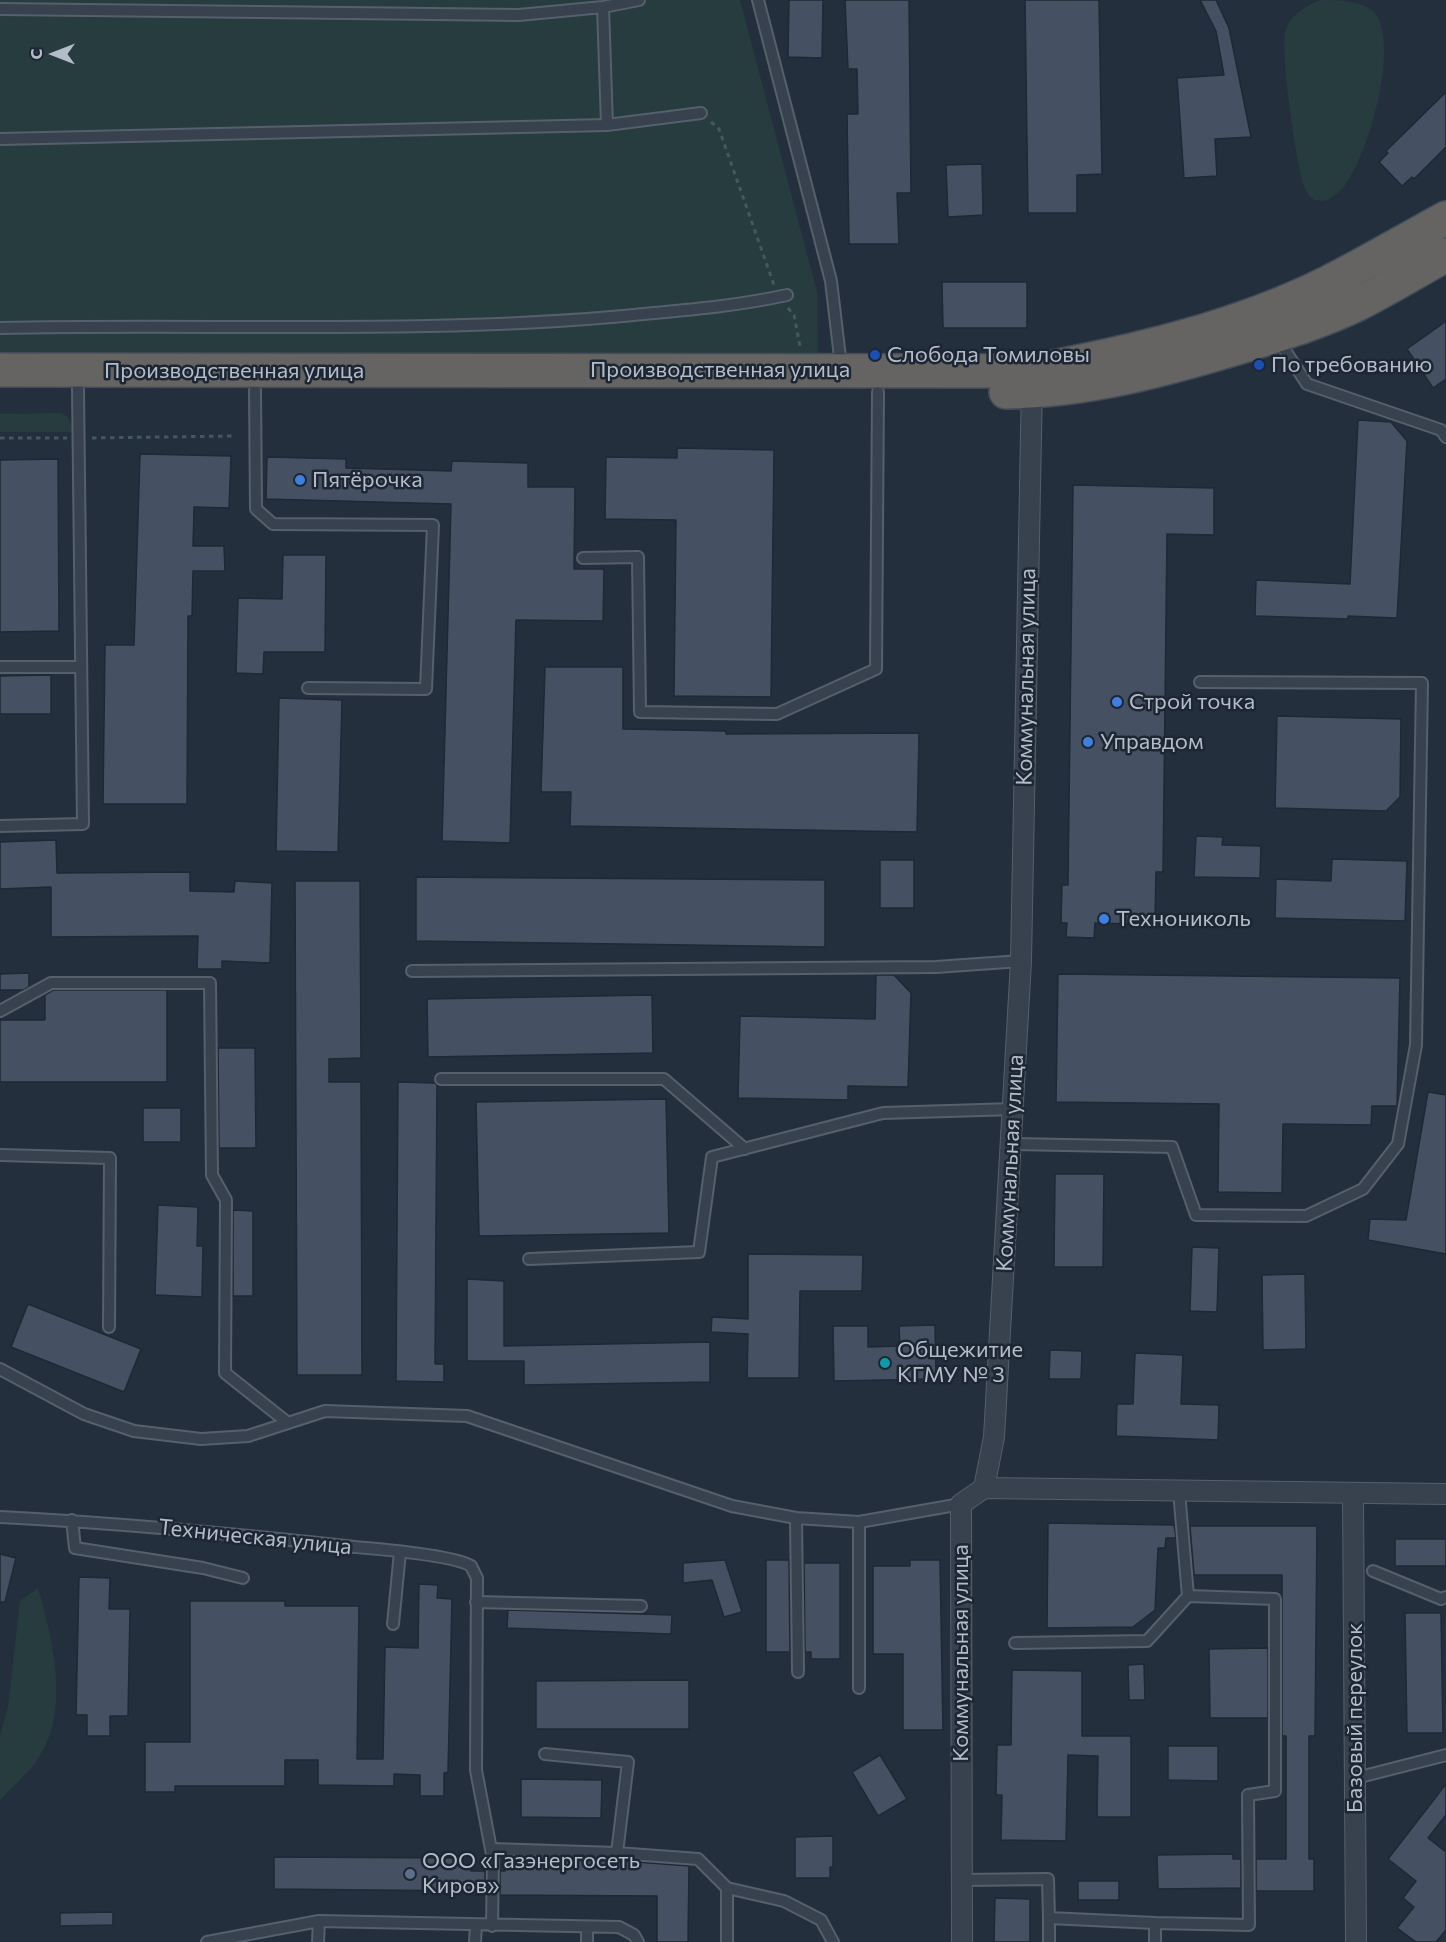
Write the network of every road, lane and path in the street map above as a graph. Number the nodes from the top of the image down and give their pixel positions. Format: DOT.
graph roads {
  1 [pos="639,0"];
  2 [pos="758,0"];
  3 [pos="603,7"];
  4 [pos="0,9"];
  5 [pos="701,113"];
  6 [pos="607,125"];
  7 [pos="0,139"];
  8 [pos="1446,218"];
  9 [pos="1446,255"];
  10 [pos="783,296"];
  11 [pos="0,328"];
  12 [pos="1275,336"];
  13 [pos="800,346"];
  14 [pos="842,369"];
  15 [pos="0,370"];
  16 [pos="1032,381"];
  17 [pos="0,389"];
  18 [pos="78,389"];
  19 [pos="255,390"];
  20 [pos="879,392"];
  21 [pos="1444,432"];
  22 [pos="232,436"];
  23 [pos="0,438"];
  24 [pos="79,438"];
  25 [pos="584,558"];
  26 [pos="0,667"];
  27 [pos="80,667"];
  28 [pos="1200,682"];
  29 [pos="308,688"];
  30 [pos="0,826"];
  31 [pos="1021,961"];
  32 [pos="412,971"];
  33 [pos="0,1011"];
  34 [pos="441,1079"];
  35 [pos="1014,1109"];
  36 [pos="1012,1143"];
  37 [pos="745,1149"];
  38 [pos="0,1155"];
  39 [pos="529,1259"];
  40 [pos="109,1327"];
  41 [pos="0,1369"];
  42 [pos="288,1423"];
  43 [pos="984,1488"];
  44 [pos="1179,1491"];
  45 [pos="1446,1494"];
  46 [pos="1353,1495"];
  47 [pos="961,1504"];
  48 [pos="0,1517"];
  49 [pos="796,1518"];
  50 [pos="72,1520"];
  51 [pos="859,1522"];
  52 [pos="400,1552"];
  53 [pos="1373,1571"];
  54 [pos="243,1578"];
  55 [pos="1188,1596"];
  56 [pos="1446,1597"];
  57 [pos="476,1602"];
  58 [pos="641,1606"];
  59 [pos="393,1624"];
  60 [pos="1015,1642"];
  61 [pos="798,1672"];
  62 [pos="859,1688"];
  63 [pos="545,1754"];
  64 [pos="1446,1755"];
  65 [pos="1356,1778"];
  66 [pos="491,1849"];
  67 [pos="617,1853"];
  68 [pos="960,1880"];
  69 [pos="727,1888"];
  70 [pos="1049,1918"];
  71 [pos="319,1921"];
  72 [pos="1155,1923"];
  73 [pos="476,1925"];
  74 [pos="492,1926"];
  75 [pos="587,1927"];
  76 [pos="207,1942"];
  77 [pos="318,1942"];
  78 [pos="475,1942"];
  79 [pos="587,1942"];
  80 [pos="638,1942"];
  81 [pos="727,1942"];
  82 [pos="833,1942"];
  83 [pos="962,1942"];
  84 [pos="1049,1942"];
  85 [pos="1155,1942"];
  86 [pos="1356,1942"];
  1 -- 3 [label="lane"];
  2 -- 14 [label="lane"];
  3 -- 4 [label="lane"];
  3 -- 6 [label="lane"];
  5 -- 6 [label="lane"];
  5 -- 10 [label="path"];
  6 -- 7 [label="lane"];
  8 -- 16 [label="highway, Производственная улица"];
  9 -- 12 [label="highway, Производственная улица"];
  10 -- 11 [label="lane"];
  10 -- 13 [label="path"];
  12 -- 16 [label="highway, Производственная улица"];
  12 -- 21 [label="lane"];
  14 -- 15 [label="highway, Производственная улица"];
  14 -- 16 [label="highway, Производственная улица"];
  16 -- 20 [label="highway, Производственная улица"];
  16 -- 31 [label="street, Коммунальная улица"];
  17 -- 18 [label="highway, Производственная улица"];
  18 -- 19 [label="highway, Производственная улица"];
  18 -- 24 [label="lane"];
  19 -- 20 [label="highway, Производственная улица"];
  19 -- 29 [label="lane"];
  20 -- 25 [label="lane"];
  22 -- 24 [label="path"];
  23 -- 24 [label="path"];
  24 -- 27 [label="lane"];
  26 -- 27 [label="lane"];
  27 -- 30 [label="lane"];
  28 -- 36 [label="lane"];
  31 -- 32 [label="lane"];
  31 -- 35 [label="street, Коммунальная улица"];
  33 -- 42 [label="lane"];
  34 -- 37 [label="lane"];
  35 -- 36 [label="street, Коммунальная улица"];
  35 -- 37 [label="lane"];
  36 -- 43 [label="street, Коммунальная улица"];
  37 -- 39 [label="lane"];
  38 -- 40 [label="lane"];
  41 -- 42 [label="lane"];
  42 -- 49 [label="lane"];
  43 -- 44 [label="street"];
  43 -- 47 [label="street"];
  44 -- 46 [label="street"];
  44 -- 55 [label="lane"];
  45 -- 46 [label="street"];
  46 -- 65 [label="street, Базовый переулок"];
  47 -- 51 [label="lane"];
  47 -- 68 [label="street, Коммунальная улица"];
  48 -- 50 [label="lane, Техническая улица"];
  49 -- 51 [label="lane"];
  49 -- 61 [label="lane"];
  50 -- 52 [label="lane, Техническая улица"];
  50 -- 54 [label="lane"];
  51 -- 62 [label="lane"];
  52 -- 57 [label="lane, Техническая улица"];
  52 -- 59 [label="lane"];
  53 -- 56 [label="lane"];
  55 -- 60 [label="lane"];
  55 -- 72 [label="lane"];
  57 -- 58 [label="lane"];
  57 -- 66 [label="lane"];
  63 -- 67 [label="lane"];
  64 -- 65 [label="lane"];
  65 -- 86 [label="street, Базовый переулок"];
  66 -- 67 [label="lane"];
  66 -- 74 [label="lane"];
  67 -- 69 [label="lane"];
  68 -- 70 [label="lane"];
  68 -- 83 [label="street, Коммунальная улица"];
  69 -- 81 [label="lane"];
  69 -- 82 [label="lane"];
  70 -- 72 [label="lane"];
  70 -- 84 [label="lane"];
  71 -- 73 [label="lane"];
  71 -- 76 [label="lane"];
  71 -- 77 [label="lane"];
  72 -- 85 [label="lane"];
  73 -- 74 [label="lane"];
  73 -- 78 [label="lane"];
  74 -- 75 [label="lane"];
  75 -- 79 [label="lane"];
  75 -- 80 [label="lane"];
}
